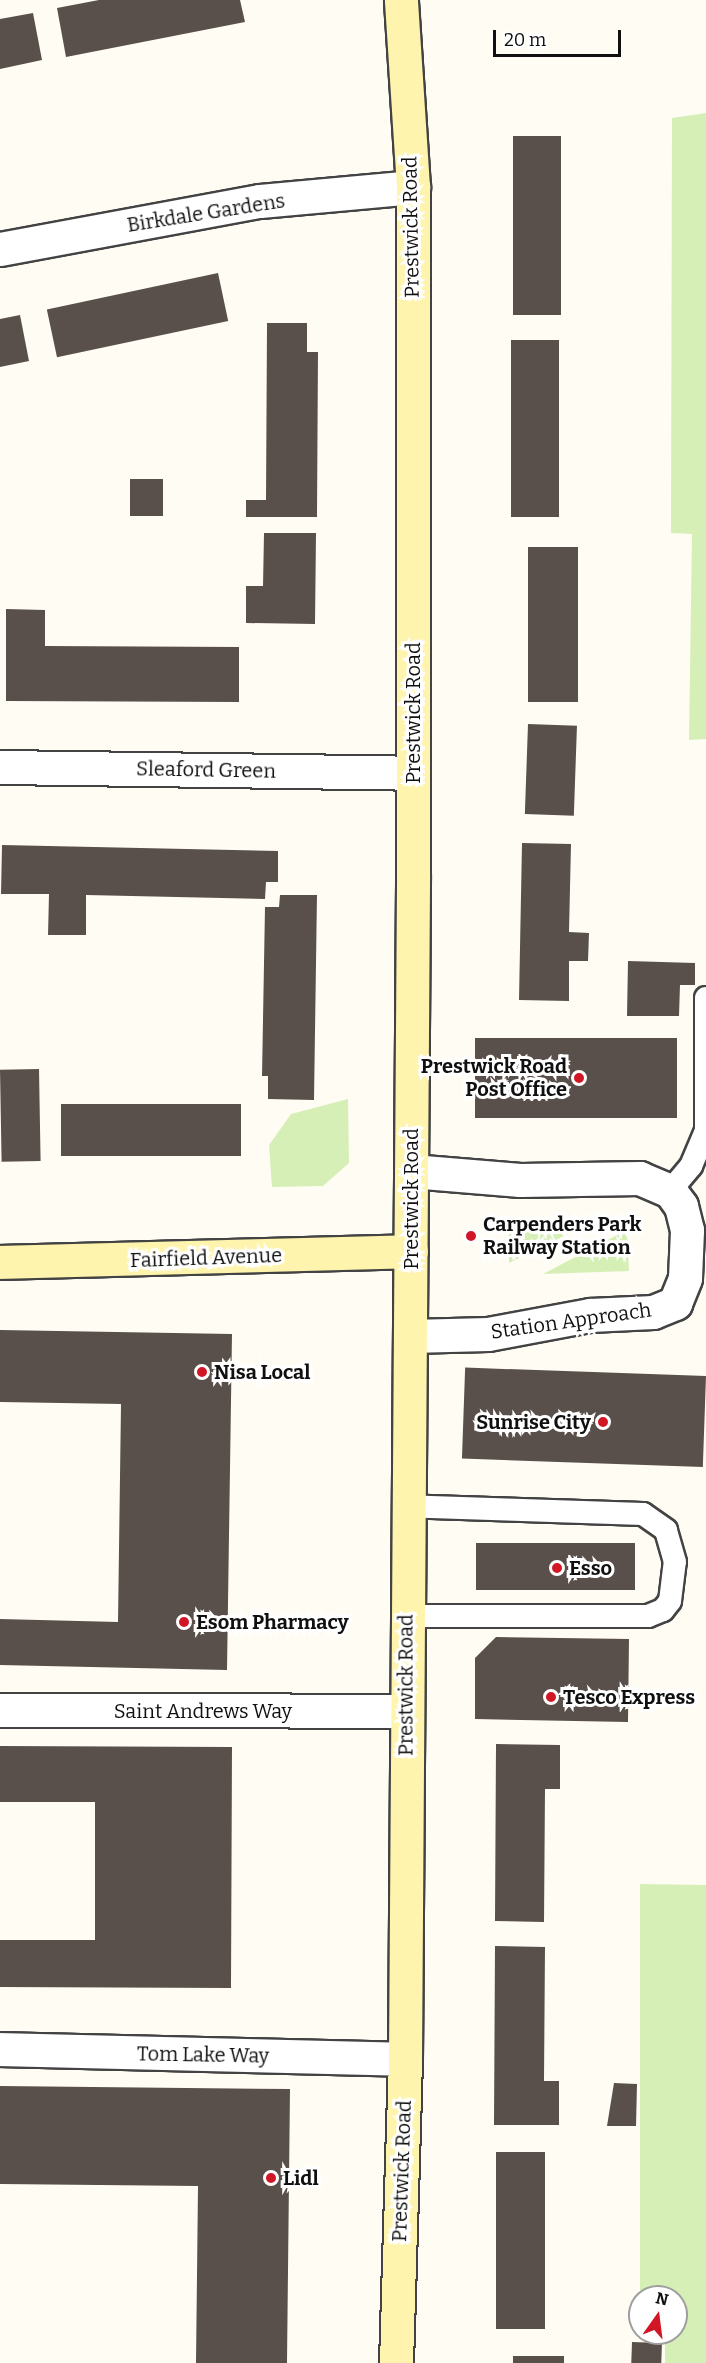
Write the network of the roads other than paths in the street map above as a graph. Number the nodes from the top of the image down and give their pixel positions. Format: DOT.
graph roads {
  1 [pos="401,0"];
  2 [pos="413,187"];
  3 [pos="0,249"];
  4 [pos="0,767"];
  5 [pos="413,773"];
  6 [pos="706,998"];
  7 [pos="411,1171"];
  8 [pos="670,1191"];
  9 [pos="411,1251"];
  10 [pos="0,1262"];
  11 [pos="410,1336"];
  12 [pos="408,1506"];
  13 [pos="406,1616"];
  14 [pos="0,1710"];
  15 [pos="405,1711"];
  16 [pos="0,2049"];
  17 [pos="405,2059"];
  18 [pos="396,2363"];
  1 -- 2 [label="main road, Prestwick Road"];
  2 -- 3 [label="street, Birkdale Gardens"];
  2 -- 5 [label="main road, Prestwick Road"];
  4 -- 5 [label="street, Sleaford Green"];
  5 -- 7 [label="main road, Prestwick Road"];
  6 -- 8 [label="lane"];
  7 -- 8 [label="street"];
  7 -- 9 [label="main road, Prestwick Road"];
  8 -- 11 [label="street, Station Approach"];
  9 -- 10 [label="main road, Fairfield Avenue"];
  9 -- 11 [label="main road, Prestwick Road"];
  11 -- 12 [label="main road, Prestwick Road"];
  12 -- 13 [label="main road, Prestwick Road"];
  12 -- 13 [label="lane"];
  13 -- 15 [label="main road, Prestwick Road"];
  14 -- 15 [label="street, Saint Andrews Way"];
  15 -- 17 [label="main road, Prestwick Road"];
  16 -- 17 [label="street, Tom Lake Way"];
  17 -- 18 [label="main road, Prestwick Road"];
}
